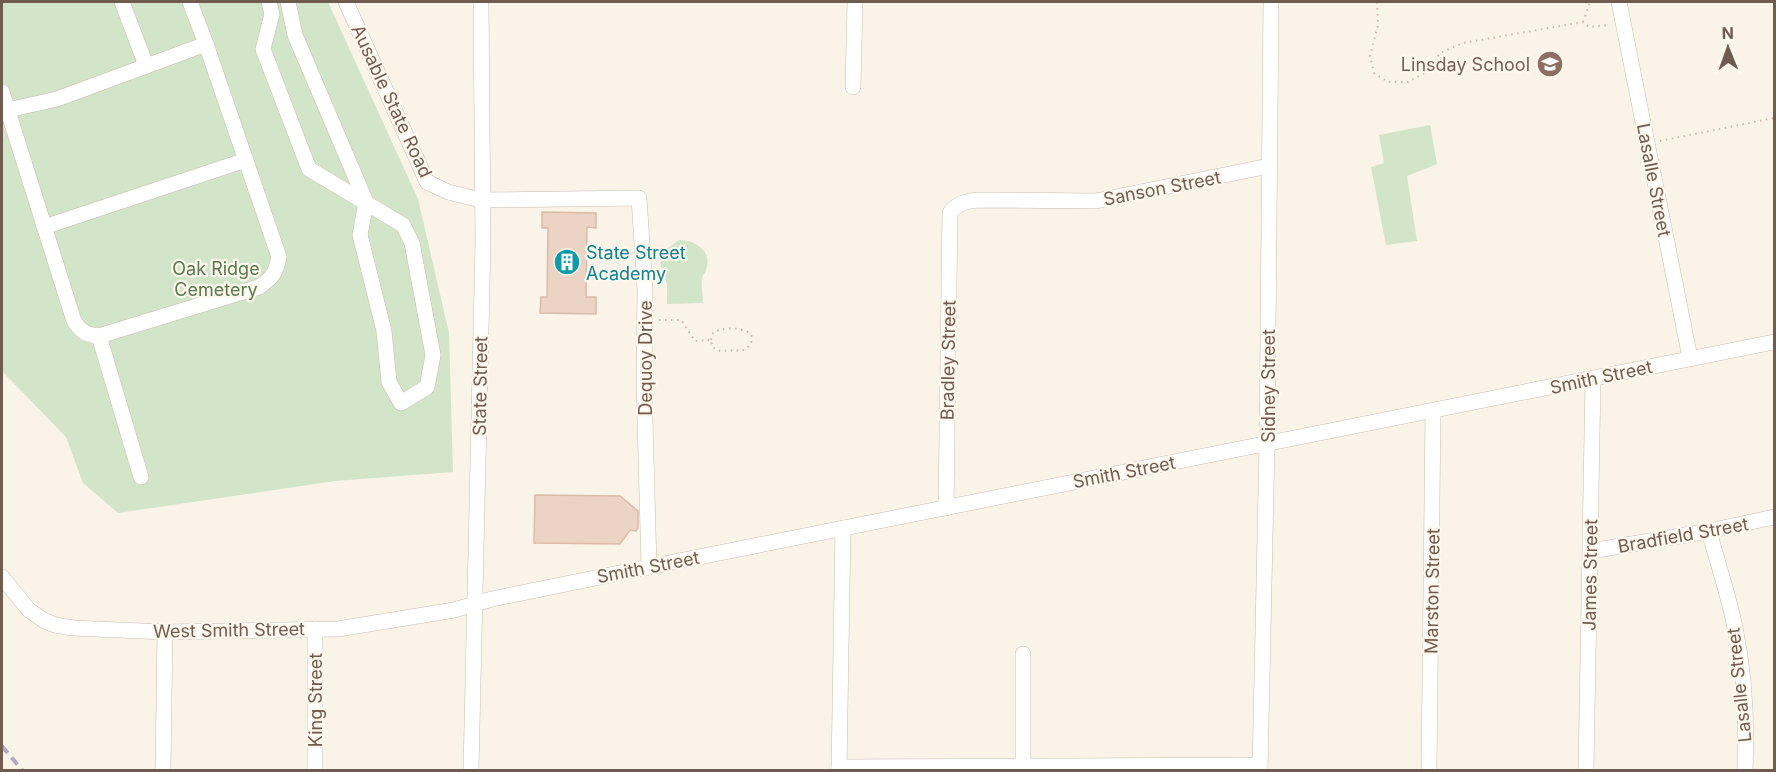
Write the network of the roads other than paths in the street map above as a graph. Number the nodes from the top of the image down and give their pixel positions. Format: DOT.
graph roads {
  1 [pos="122,2"];
  2 [pos="190,2"];
  3 [pos="269,2"];
  4 [pos="288,2"];
  5 [pos="346,2"];
  6 [pos="481,2"];
  7 [pos="855,2"];
  8 [pos="1271,2"];
  9 [pos="1619,2"];
  10 [pos="206,44"];
  11 [pos="146,65"];
  12 [pos="853,87"];
  13 [pos="2,92"];
  14 [pos="8,110"];
  15 [pos="246,160"];
  16 [pos="1269,166"];
  17 [pos="482,200"];
  18 [pos="366,202"];
  19 [pos="950,213"];
  20 [pos="44,227"];
  21 [pos="99,336"];
  22 [pos="1774,342"];
  23 [pos="1690,358"];
  24 [pos="1593,379"];
  25 [pos="1433,411"];
  26 [pos="1267,444"];
  27 [pos="141,477"];
  28 [pos="946,508"];
  29 [pos="1774,518"];
  30 [pos="843,528"];
  31 [pos="1709,531"];
  32 [pos="1591,551"];
  33 [pos="649,567"];
  34 [pos="2,577"];
  35 [pos="474,604"];
  36 [pos="315,629"];
  37 [pos="165,632"];
  38 [pos="1023,654"];
  39 [pos="1260,768"];
  40 [pos="839,769"];
  41 [pos="1023,769"];
  42 [pos="163,771"];
  43 [pos="315,771"];
  44 [pos="471,771"];
  45 [pos="1429,771"];
  46 [pos="1587,771"];
  47 [pos="1746,771"];
  1 -- 11 [label="street"];
  2 -- 10 [label="street"];
  3 -- 18 [label="street"];
  4 -- 18 [label="street"];
  5 -- 17 [label="street, Ausable State Road"];
  6 -- 17 [label="street, State Street"];
  7 -- 12 [label="street"];
  8 -- 16 [label="street, Sidney Street"];
  9 -- 23 [label="street, Lasalle Street"];
  10 -- 11 [label="street"];
  10 -- 15 [label="street"];
  11 -- 14 [label="street"];
  13 -- 14 [label="street"];
  14 -- 20 [label="street"];
  15 -- 20 [label="street"];
  15 -- 21 [label="street"];
  16 -- 19 [label="street, Sanson Street"];
  16 -- 26 [label="street, Sidney Street"];
  17 -- 33 [label="street, Dequoy Drive"];
  17 -- 35 [label="street, State Street"];
  18 -- 18 [label="street"];
  19 -- 28 [label="street, Bradley Street"];
  20 -- 21 [label="street"];
  21 -- 27 [label="street"];
  22 -- 23 [label="street, Smith Street"];
  23 -- 24 [label="street, Smith Street"];
  24 -- 25 [label="street, Smith Street"];
  24 -- 32 [label="street, James Street"];
  25 -- 26 [label="street, Smith Street"];
  25 -- 45 [label="street, Marston Street"];
  26 -- 28 [label="street, Smith Street"];
  26 -- 39 [label="street, Sidney Street"];
  28 -- 30 [label="street, Smith Street"];
  29 -- 31 [label="street, Bradfield Street"];
  30 -- 33 [label="street, Smith Street"];
  30 -- 40 [label="street"];
  31 -- 32 [label="street, Bradfield Street"];
  31 -- 47 [label="street, Lasalle Street"];
  32 -- 46 [label="street, James Street"];
  33 -- 35 [label="street, Smith Street"];
  34 -- 37 [label="street, West Smith Street"];
  35 -- 36 [label="street, West Smith Street"];
  35 -- 44 [label="street, State Street"];
  36 -- 37 [label="street, West Smith Street"];
  36 -- 43 [label="street, King Street"];
  37 -- 42 [label="street"];
  38 -- 41 [label="street"];
  39 -- 41 [label="street"];
  40 -- 41 [label="street"];
}
